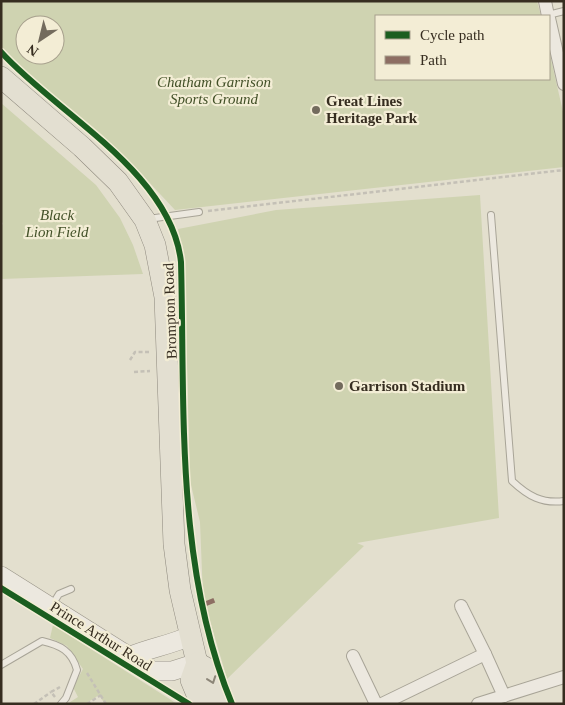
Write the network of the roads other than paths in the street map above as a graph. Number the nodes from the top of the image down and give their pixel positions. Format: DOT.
graph roads {
  1 [pos="545,1"];
  2 [pos="564,11"];
  3 [pos="548,15"];
  4 [pos="550,15"];
  5 [pos="550,24"];
  6 [pos="1,77"];
  7 [pos="564,84"];
  8 [pos="198,212"];
  9 [pos="491,215"];
  10 [pos="145,220"];
  11 [pos="564,501"];
  12 [pos="1,576"];
  13 [pos="71,589"];
  14 [pos="461,606"];
  15 [pos="50,608"];
  16 [pos="190,636"];
  17 [pos="485,654"];
  18 [pos="131,656"];
  19 [pos="353,656"];
  20 [pos="196,663"];
  21 [pos="1,666"];
  22 [pos="564,677"];
  23 [pos="504,696"];
  24 [pos="61,704"];
  25 [pos="201,704"];
  26 [pos="220,704"];
  27 [pos="376,704"];
  28 [pos="382,704"];
  29 [pos="478,704"];
  1 -- 3 [label="street"];
  2 -- 4 [label="lane"];
  5 -- 7 [label="street"];
  6 -- 10 [label="main road, Brompton Road"];
  8 -- 10 [label="lane"];
  9 -- 11 [label="lane"];
  10 -- 16 [label="main road, Brompton Road"];
  12 -- 15 [label="main road, Prince Arthur Road"];
  13 -- 15 [label="lane"];
  14 -- 17 [label="street"];
  15 -- 18 [label="main road, Prince Arthur Road"];
  16 -- 18 [label="main road, Prince Arthur Road"];
  16 -- 20 [label="main road, Brompton Road"];
  17 -- 23 [label="street"];
  17 -- 28 [label="street"];
  18 -- 20 [label="main road, Prince Arthur Road"];
  19 -- 27 [label="street"];
  20 -- 25 [label="main road"];
  20 -- 26 [label="main road, one-way"];
  21 -- 24 [label="lane"];
  22 -- 23 [label="street"];
  23 -- 29 [label="street"];
}
